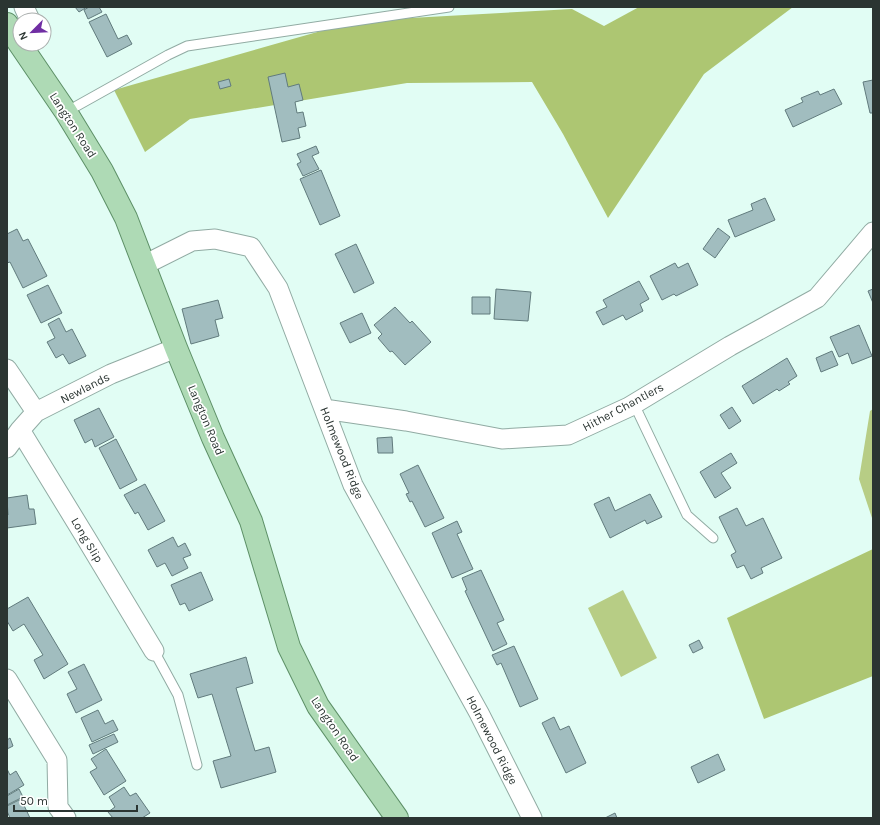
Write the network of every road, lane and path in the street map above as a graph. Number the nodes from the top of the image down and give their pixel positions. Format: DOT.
graph roads {
  1 [pos="449,7"];
  2 [pos="27,52"];
  3 [pos="66,112"];
  4 [pos="873,232"];
  5 [pos="144,264"];
  6 [pos="176,348"];
  7 [pos="7,369"];
  8 [pos="634,404"];
  9 [pos="324,409"];
  10 [pos="36,412"];
  11 [pos="20,430"];
  12 [pos="7,448"];
  13 [pos="713,538"];
  14 [pos="154,651"];
  15 [pos="7,679"];
  16 [pos="197,765"];
  17 [pos="66,818"];
  18 [pos="397,818"];
  19 [pos="532,818"];
  1 -- 3 [label="lane"];
  2 -- 3 [label="main road, Langton Road"];
  3 -- 5 [label="main road, Langton Road"];
  4 -- 8 [label="street, Hither Chantlers"];
  5 -- 6 [label="main road, Langton Road"];
  5 -- 9 [label="street, Holmewood Ridge"];
  6 -- 10 [label="street, Newlands"];
  6 -- 18 [label="main road, Langton Road"];
  7 -- 10 [label="street"];
  8 -- 9 [label="street, Hither Chantlers"];
  8 -- 13 [label="lane"];
  9 -- 19 [label="street, Holmewood Ridge"];
  10 -- 11 [label="street, Newlands"];
  11 -- 12 [label="street, Newlands"];
  11 -- 14 [label="street, Long Slip"];
  14 -- 16 [label="lane"];
  15 -- 17 [label="street"];
}
